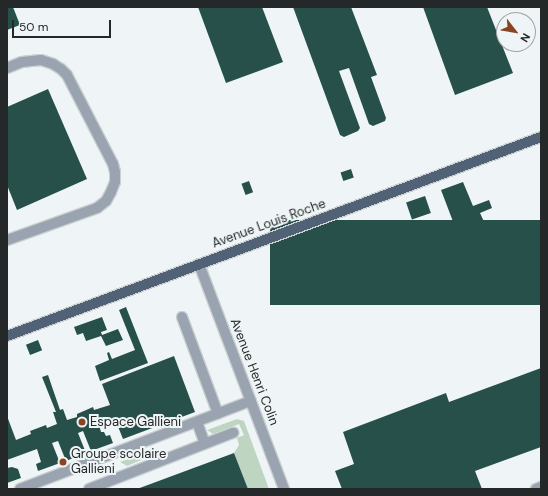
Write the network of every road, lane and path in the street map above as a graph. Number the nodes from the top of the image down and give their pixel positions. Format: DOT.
graph roads {
  1 [pos="7,68"];
  2 [pos="541,137"];
  3 [pos="7,240"];
  4 [pos="199,264"];
  5 [pos="182,317"];
  6 [pos="7,336"];
  7 [pos="251,402"];
  8 [pos="218,414"];
  9 [pos="197,422"];
  10 [pos="233,433"];
  11 [pos="205,444"];
  12 [pos="541,487"];
  13 [pos="20,489"];
  14 [pos="89,489"];
  15 [pos="284,489"];
  16 [pos="536,489"];
  1 -- 3 [label="street"];
  2 -- 4 [label="main road, Avenue Louis Roche"];
  4 -- 6 [label="main road, Avenue Louis Roche"];
  4 -- 7 [label="street, Avenue Henri Colin"];
  5 -- 8 [label="street"];
  7 -- 8 [label="street"];
  7 -- 15 [label="street, Avenue Henri Colin"];
  8 -- 9 [label="street"];
  9 -- 11 [label="street"];
  9 -- 13 [label="street"];
  10 -- 11 [label="street"];
  11 -- 14 [label="street"];
  12 -- 16 [label="street"];
}
